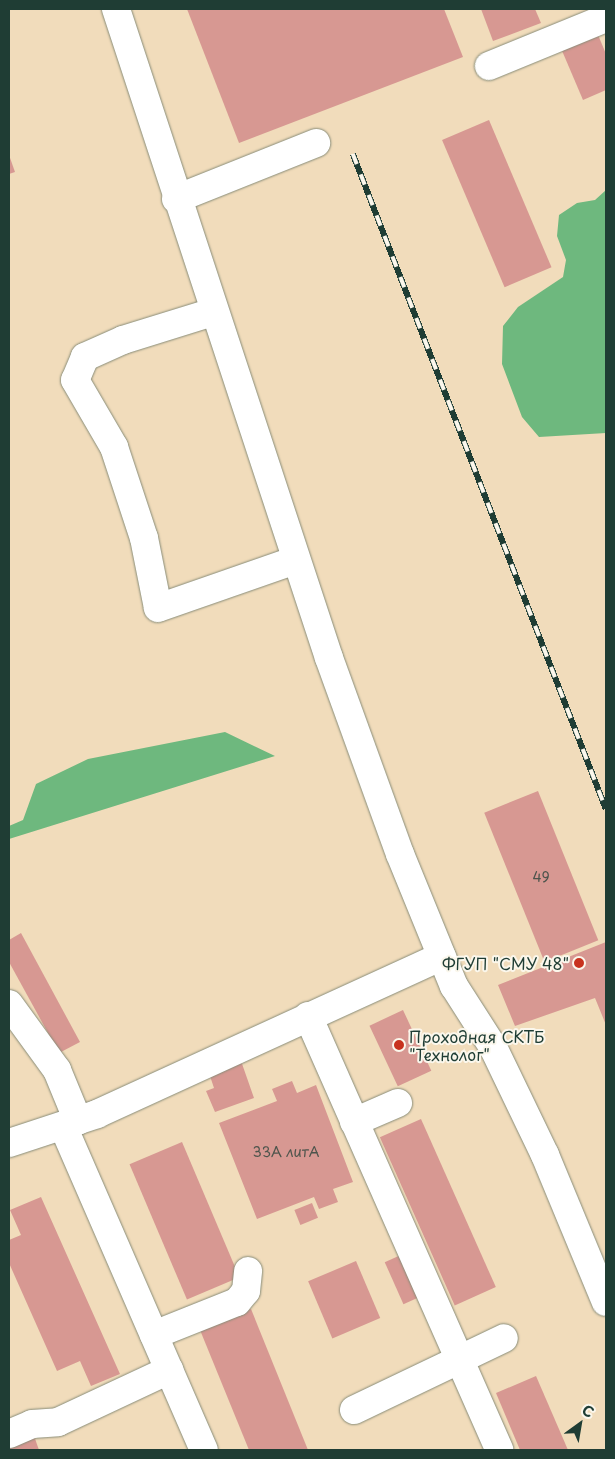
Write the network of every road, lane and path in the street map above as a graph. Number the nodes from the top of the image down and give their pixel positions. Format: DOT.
graph roads {
  1 [pos="116,9"];
  2 [pos="606,18"];
  3 [pos="488,66"];
  4 [pos="316,143"];
  5 [pos="176,199"];
  6 [pos="213,312"];
  7 [pos="296,560"];
  8 [pos="442,956"];
  9 [pos="9,1004"];
  10 [pos="308,1016"];
  11 [pos="398,1103"];
  12 [pos="354,1122"];
  13 [pos="71,1123"];
  14 [pos="9,1143"];
  15 [pos="248,1271"];
  16 [pos="606,1302"];
  17 [pos="154,1335"];
  18 [pos="504,1338"];
  19 [pos="459,1359"];
  20 [pos="169,1370"];
  21 [pos="354,1410"];
  22 [pos="9,1434"];
  23 [pos="204,1450"];
  24 [pos="499,1450"];
  1 -- 5 [label="street"];
  2 -- 3 [label="street"];
  4 -- 5 [label="street"];
  5 -- 6 [label="street"];
  6 -- 7 [label="street"];
  6 -- 7 [label="street"];
  7 -- 8 [label="street"];
  8 -- 10 [label="street"];
  8 -- 16 [label="street"];
  9 -- 13 [label="street"];
  10 -- 12 [label="street"];
  10 -- 13 [label="street"];
  11 -- 12 [label="street"];
  12 -- 19 [label="street"];
  13 -- 14 [label="street"];
  13 -- 17 [label="street"];
  15 -- 17 [label="street"];
  17 -- 20 [label="street"];
  18 -- 19 [label="street"];
  19 -- 21 [label="street"];
  19 -- 24 [label="street"];
  20 -- 22 [label="street"];
  20 -- 23 [label="street"];
}
